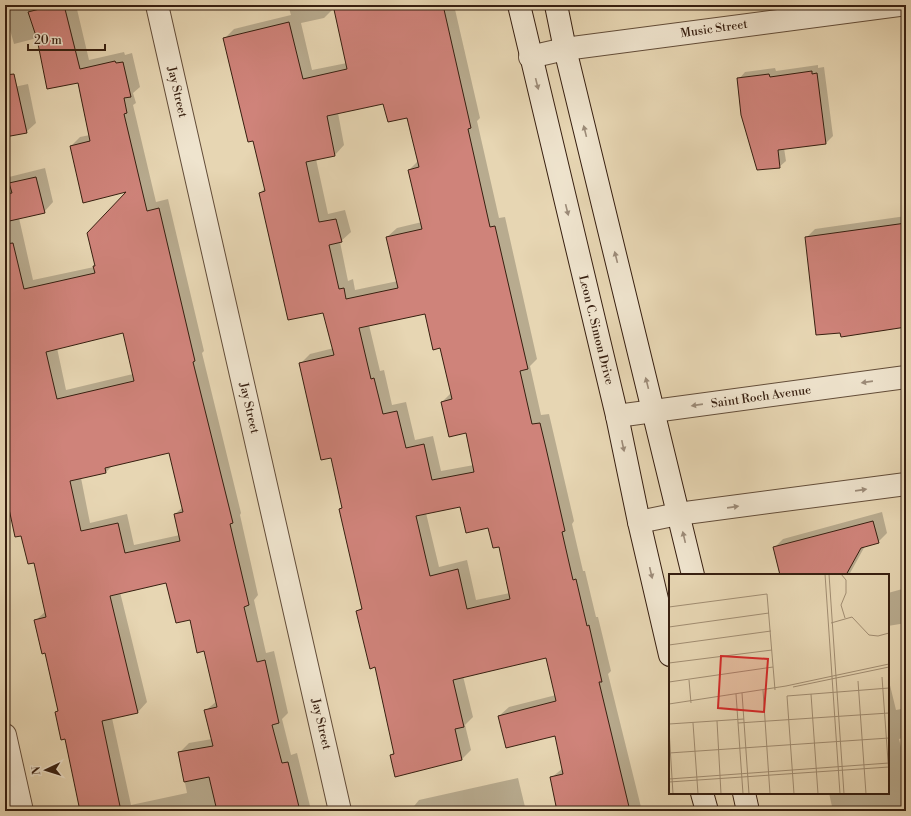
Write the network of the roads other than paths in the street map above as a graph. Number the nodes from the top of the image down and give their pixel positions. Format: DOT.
graph roads {
  1 [pos="157,5"];
  2 [pos="519,5"];
  3 [pos="556,5"];
  4 [pos="899,5"];
  5 [pos="565,49"];
  6 [pos="530,57"];
  7 [pos="906,377"];
  8 [pos="654,411"];
  9 [pos="617,416"];
  10 [pos="906,484"];
  11 [pos="678,514"];
  12 [pos="639,522"];
  13 [pos="693,574"];
  14 [pos="669,651"];
  15 [pos="5,735"];
  16 [pos="702,794"];
  17 [pos="744,794"];
  18 [pos="22,811"];
  19 [pos="340,811"];
  20 [pos="706,811"];
  21 [pos="748,811"];
  1 -- 19 [label="street, Jay Street"];
  2 -- 6 [label="street, Leon C. Simon Drive"];
  3 -- 5 [label="street"];
  4 -- 5 [label="street, Music Street"];
  5 -- 6 [label="street, Music Street"];
  8 -- 5 [label="street, one-way"];
  6 -- 9 [label="street, Leon C. Simon Drive, one-way"];
  7 -- 8 [label="street, Saint Roch Avenue, one-way"];
  8 -- 9 [label="street, Saint Roch Avenue"];
  8 -- 11 [label="street"];
  9 -- 12 [label="street, Leon C. Simon Drive, one-way"];
  11 -- 10 [label="street, one-way"];
  11 -- 12 [label="street"];
  13 -- 11 [label="street, one-way"];
  12 -- 14 [label="street, Leon C. Simon Drive, one-way"];
  15 -- 18 [label="street"];
  16 -- 20 [label="street"];
  17 -- 21 [label="street"];
}
